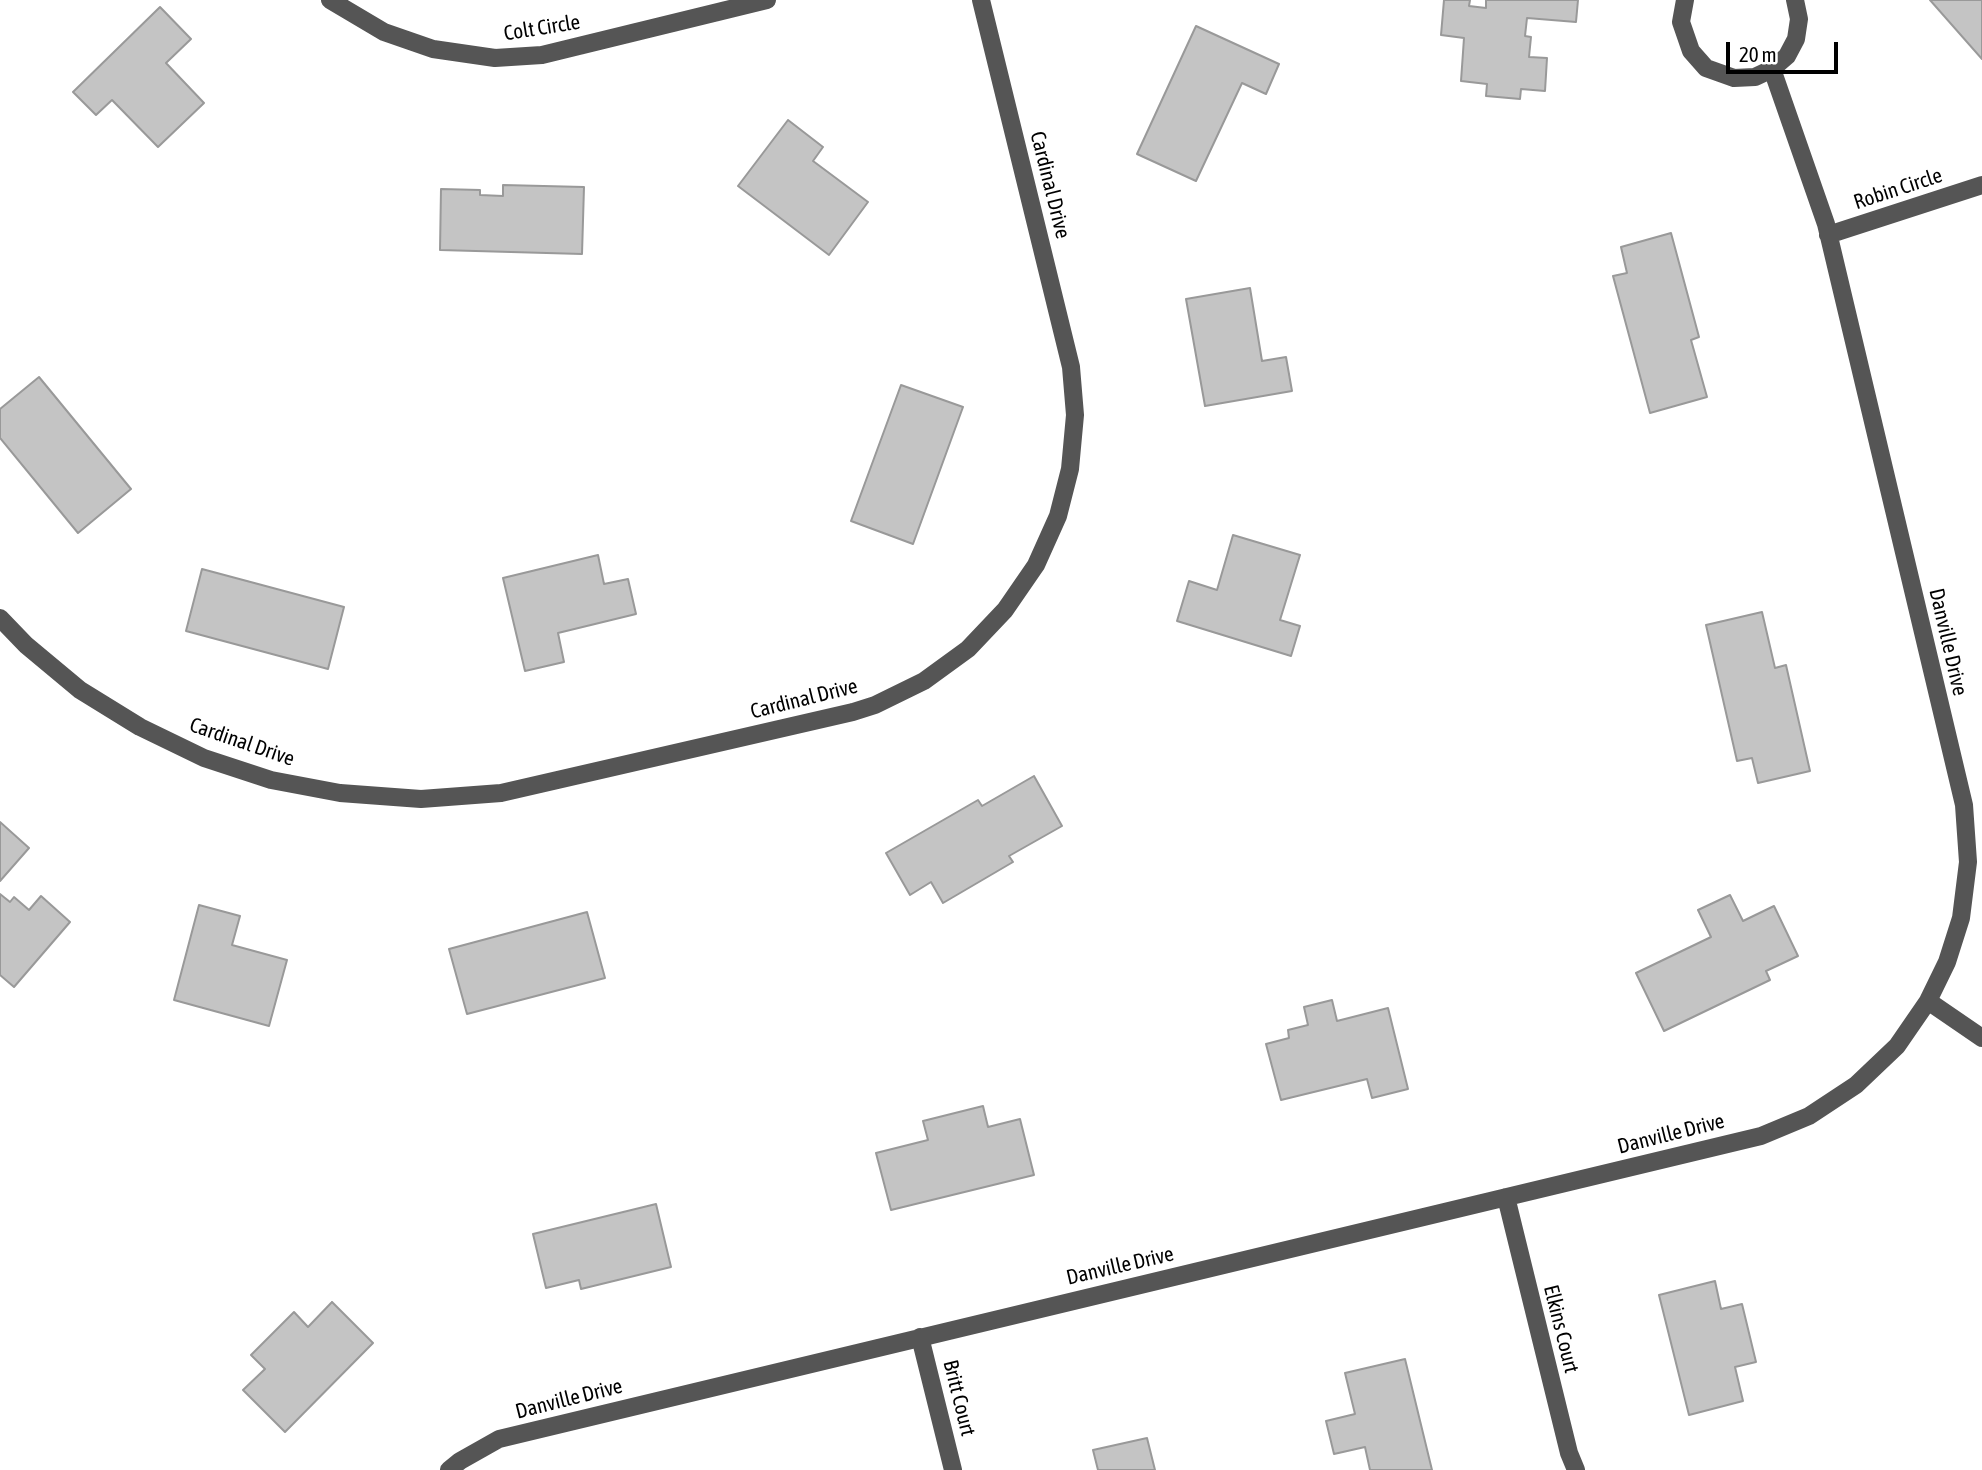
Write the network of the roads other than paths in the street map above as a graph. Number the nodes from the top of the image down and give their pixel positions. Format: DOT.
graph roads {
  1 [pos="330,0"];
  2 [pos="767,0"];
  3 [pos="981,0"];
  4 [pos="1685,0"];
  5 [pos="1796,0"];
  6 [pos="1772,69"];
  7 [pos="1982,185"];
  8 [pos="1828,235"];
  9 [pos="0,618"];
  10 [pos="1928,1001"];
  11 [pos="1982,1038"];
  12 [pos="1506,1198"];
  13 [pos="920,1337"];
  14 [pos="449,1470"];
  15 [pos="953,1470"];
  16 [pos="1576,1470"];
  1 -- 2 [label="street, Colt Circle"];
  3 -- 9 [label="street, Cardinal Drive"];
  4 -- 6 [label="street"];
  5 -- 6 [label="street"];
  6 -- 8 [label="street, Danville Drive"];
  7 -- 8 [label="street, Robin Circle"];
  8 -- 10 [label="street, Danville Drive"];
  10 -- 11 [label="street"];
  10 -- 12 [label="street, Danville Drive"];
  12 -- 13 [label="street, Danville Drive"];
  12 -- 16 [label="street, Elkins Court"];
  13 -- 14 [label="street, Danville Drive"];
  13 -- 15 [label="street, Britt Court"];
}
